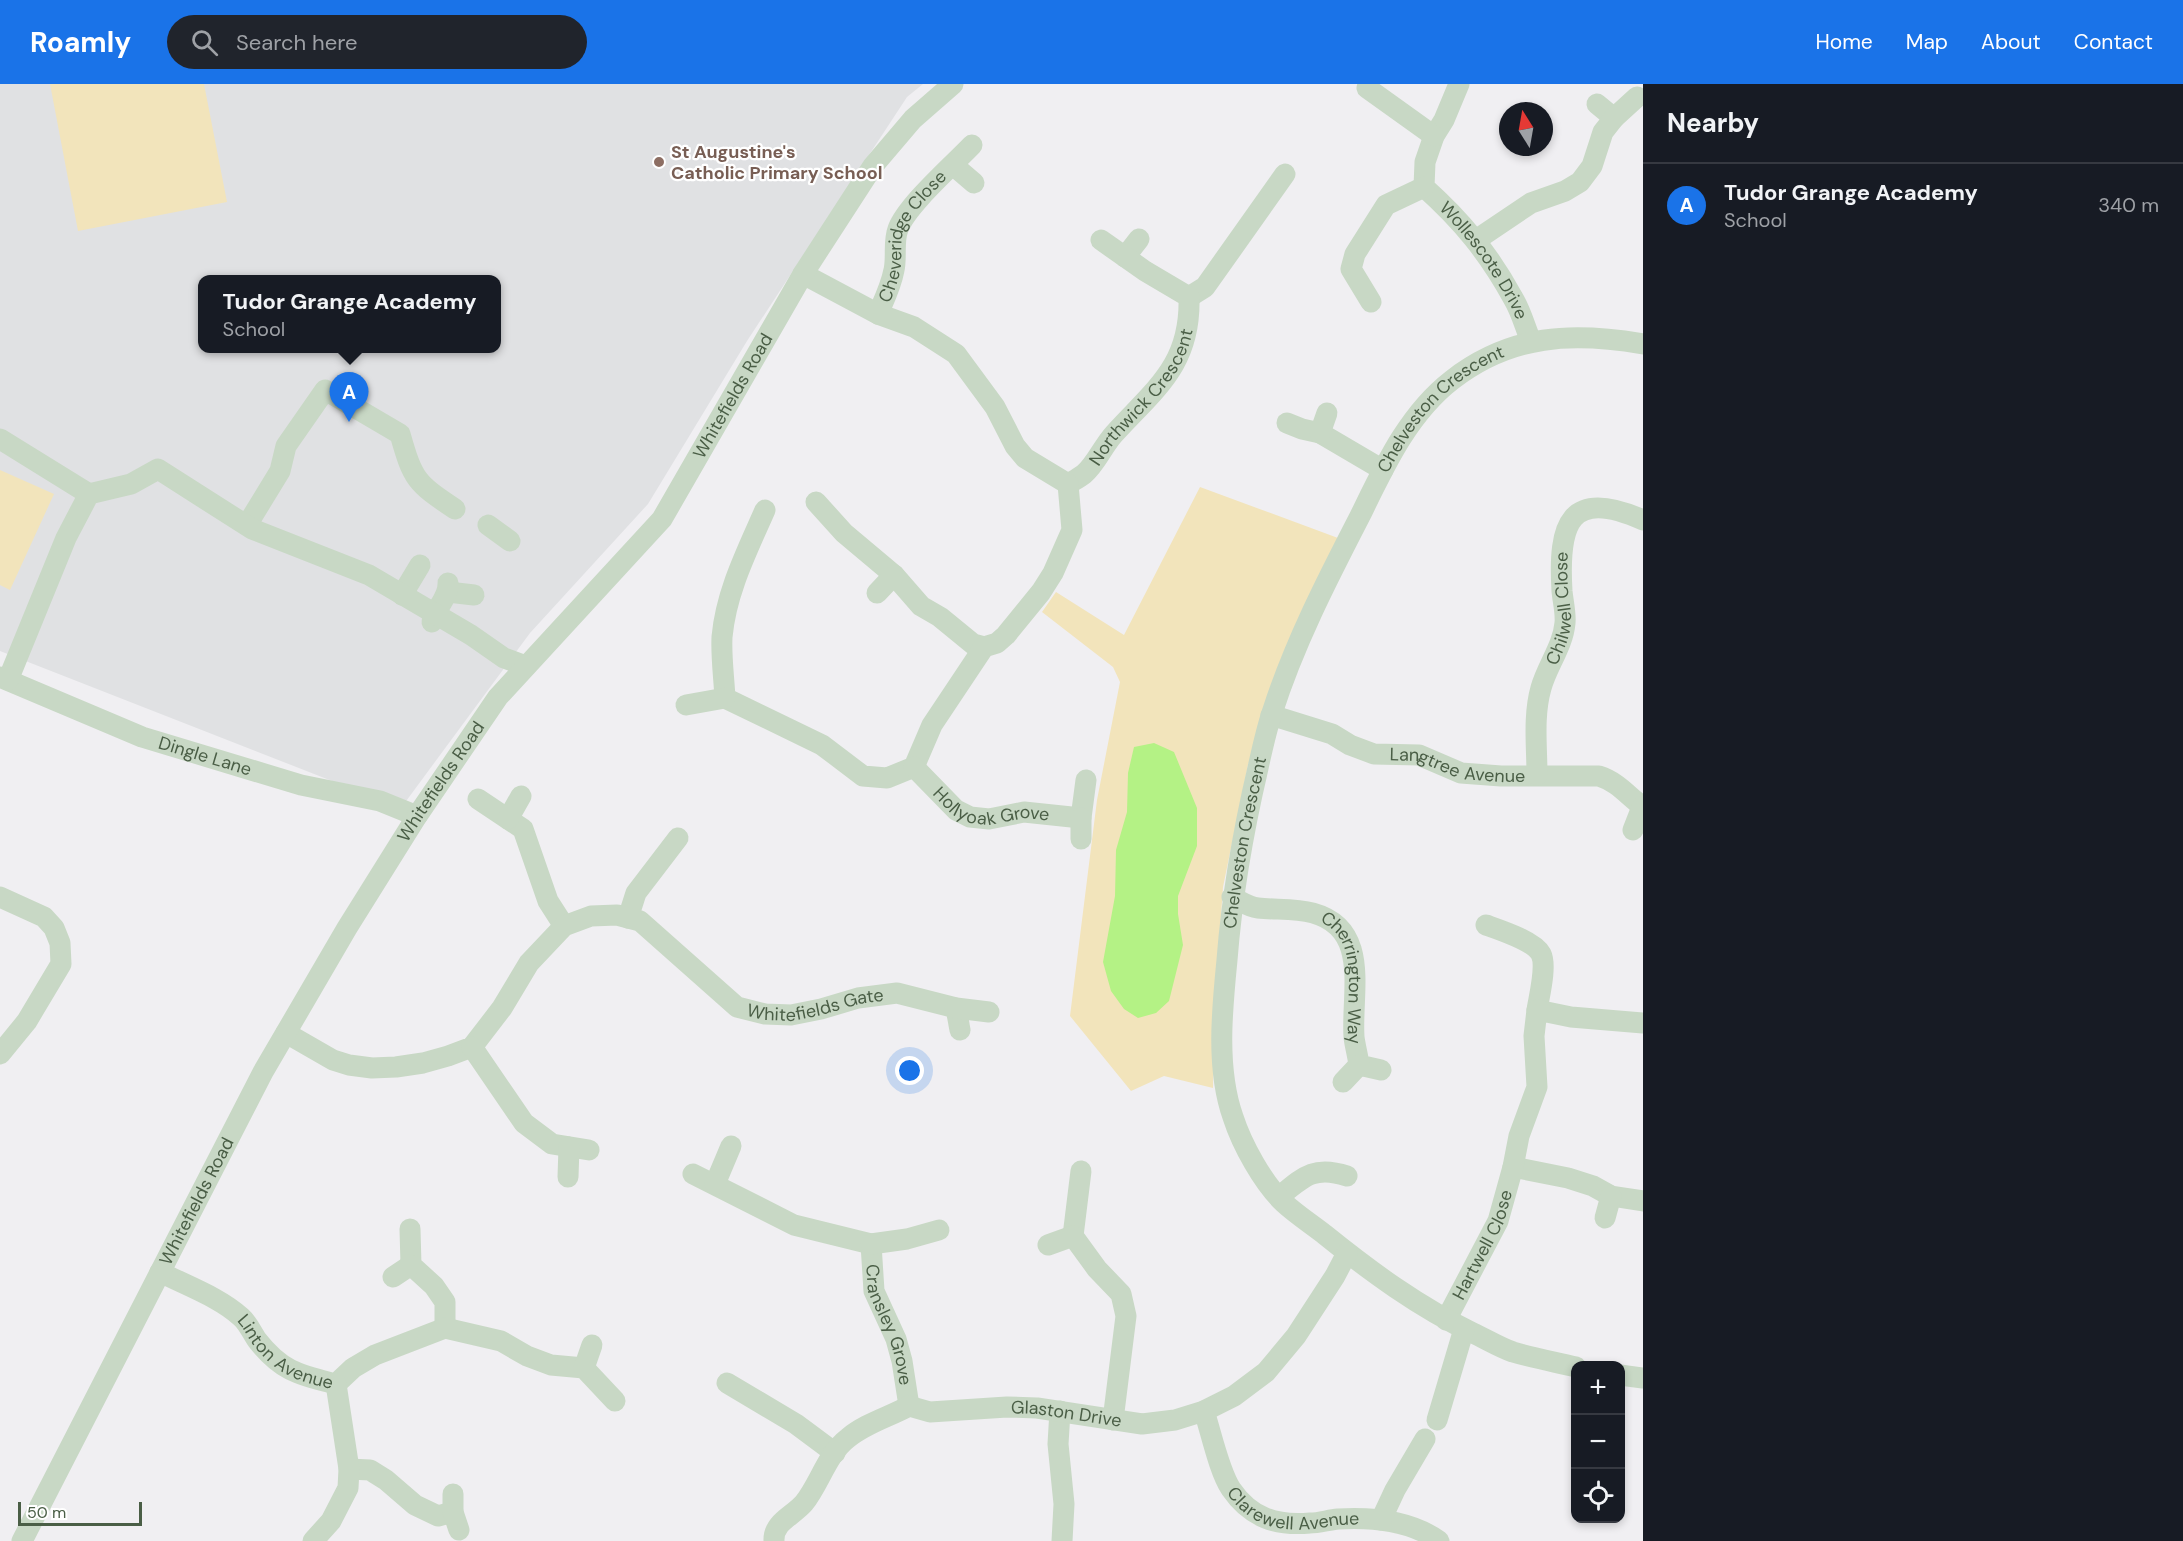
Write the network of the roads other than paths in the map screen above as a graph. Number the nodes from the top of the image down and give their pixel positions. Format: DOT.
graph roads {
  1 [pos="953,84"];
  2 [pos="1459,84"];
  3 [pos="1367,88"];
  4 [pos="1637,97"];
  5 [pos="1597,104"];
  6 [pos="1614,118"];
  7 [pos="1434,136"];
  8 [pos="972,145"];
  9 [pos="952,165"];
  10 [pos="1285,174"];
  11 [pos="974,183"];
  12 [pos="1424,187"];
  13 [pos="1139,239"];
  14 [pos="1101,240"];
  15 [pos="1476,240"];
  16 [pos="1125,257"];
  17 [pos="803,274"];
  18 [pos="1189,297"];
  19 [pos="1371,302"];
  20 [pos="878,314"];
  21 [pos="1531,341"];
  22 [pos="1643,344"];
  23 [pos="1327,413"];
  24 [pos="1287,423"];
  25 [pos="1320,434"];
  26 [pos="0,439"];
  27 [pos="1383,470"];
  28 [pos="1068,484"];
  29 [pos="89,494"];
  30 [pos="816,502"];
  31 [pos="455,509"];
  32 [pos="765,510"];
  33 [pos="1643,520"];
  34 [pos="247,525"];
  35 [pos="488,525"];
  36 [pos="510,541"];
  37 [pos="420,565"];
  38 [pos="894,575"];
  39 [pos="877,594"];
  40 [pos="402,595"];
  41 [pos="474,595"];
  42 [pos="433,618"];
  43 [pos="984,647"];
  44 [pos="526,666"];
  45 [pos="4,678"];
  46 [pos="725,698"];
  47 [pos="686,705"];
  48 [pos="1271,715"];
  49 [pos="914,767"];
  50 [pos="1537,775"];
  51 [pos="1086,780"];
  52 [pos="521,796"];
  53 [pos="478,799"];
  54 [pos="1643,807"];
  55 [pos="417,816"];
  56 [pos="508,819"];
  57 [pos="1634,830"];
  58 [pos="678,838"];
  59 [pos="0,897"];
  60 [pos="1232,897"];
  61 [pos="628,918"];
  62 [pos="1486,925"];
  63 [pos="564,926"];
  64 [pos="956,1008"];
  65 [pos="1537,1010"];
  66 [pos="988,1012"];
  67 [pos="1642,1026"];
  68 [pos="960,1030"];
  69 [pos="286,1033"];
  70 [pos="472,1047"];
  71 [pos="0,1054"];
  72 [pos="1359,1065"];
  73 [pos="1381,1070"];
  74 [pos="1343,1082"];
  75 [pos="731,1146"];
  76 [pos="1513,1167"];
  77 [pos="1081,1171"];
  78 [pos="693,1174"];
  79 [pos="1347,1176"];
  80 [pos="568,1177"];
  81 [pos="715,1184"];
  82 [pos="1611,1196"];
  83 [pos="1279,1197"];
  84 [pos="1643,1201"];
  85 [pos="1605,1218"];
  86 [pos="410,1229"];
  87 [pos="939,1230"];
  88 [pos="1073,1236"];
  89 [pos="871,1244"];
  90 [pos="1048,1245"];
  91 [pos="1347,1253"];
  92 [pos="411,1264"];
  93 [pos="160,1272"];
  94 [pos="393,1277"];
  95 [pos="1455,1324"];
  96 [pos="445,1328"];
  97 [pos="592,1345"];
  98 [pos="1571,1366"];
  99 [pos="584,1368"];
  100 [pos="1625,1376"];
  101 [pos="1643,1378"];
  102 [pos="727,1383"];
  103 [pos="336,1384"];
  104 [pos="615,1401"];
  105 [pos="909,1406"];
  106 [pos="1060,1411"];
  107 [pos="1204,1411"];
  108 [pos="1113,1420"];
  109 [pos="1437,1420"];
  110 [pos="1425,1439"];
  111 [pos="835,1453"];
  112 [pos="349,1469"];
  113 [pos="455,1512"];
  114 [pos="1381,1520"];
  115 [pos="22,1541"];
  116 [pos="313,1541"];
  117 [pos="772,1541"];
  118 [pos="1062,1541"];
  119 [pos="1439,1541"];
  1 -- 17 [label="street, Whitefields Road"];
  2 -- 7 [label="street, Wollescote Drive"];
  3 -- 7 [label="street"];
  4 -- 6 [label="street"];
  5 -- 6 [label="street"];
  6 -- 15 [label="street"];
  7 -- 12 [label="street, Wollescote Drive"];
  8 -- 9 [label="street, Cheveridge Close"];
  9 -- 11 [label="street, Cheveridge Close"];
  9 -- 20 [label="street, Cheveridge Close"];
  10 -- 18 [label="street"];
  12 -- 15 [label="street, Wollescote Drive"];
  12 -- 19 [label="street, Wollescote Drive"];
  13 -- 16 [label="street"];
  14 -- 16 [label="street"];
  15 -- 21 [label="street, Wollescote Drive"];
  16 -- 18 [label="street"];
  17 -- 20 [label="street"];
  17 -- 44 [label="street, Whitefields Road"];
  18 -- 28 [label="street, Northwick Crescent"];
  20 -- 28 [label="street"];
  21 -- 22 [label="street, Chelveston Crescent"];
  21 -- 27 [label="street, Chelveston Crescent"];
  23 -- 25 [label="street"];
  24 -- 25 [label="street"];
  25 -- 27 [label="street"];
  26 -- 29 [label="street"];
  27 -- 48 [label="street, Chelveston Crescent"];
  28 -- 43 [label="street"];
  29 -- 34 [label="street"];
  29 -- 45 [label="street"];
  30 -- 38 [label="street"];
  31 -- 34 [label="street"];
  32 -- 46 [label="street"];
  33 -- 50 [label="street, Chilwell Close"];
  34 -- 40 [label="street"];
  35 -- 36 [label="street"];
  37 -- 40 [label="street"];
  38 -- 39 [label="street"];
  38 -- 43 [label="street"];
  40 -- 42 [label="street"];
  41 -- 42 [label="street"];
  42 -- 44 [label="street"];
  43 -- 49 [label="street"];
  44 -- 55 [label="street, Whitefields Road"];
  45 -- 55 [label="street, Dingle Lane"];
  46 -- 47 [label="street"];
  46 -- 49 [label="street"];
  48 -- 50 [label="street, Langtree Avenue"];
  48 -- 60 [label="street, Chelveston Crescent"];
  49 -- 51 [label="street, Hollyoak Grove"];
  50 -- 54 [label="street, Langtree Avenue"];
  52 -- 56 [label="street"];
  53 -- 56 [label="street"];
  54 -- 57 [label="street, Langtree Avenue"];
  55 -- 69 [label="street, Whitefields Road"];
  56 -- 63 [label="street"];
  58 -- 61 [label="street"];
  59 -- 71 [label="street"];
  60 -- 72 [label="street, Cherrington Way"];
  60 -- 83 [label="street, Chelveston Crescent"];
  61 -- 63 [label="street, Whitefields Gate"];
  61 -- 64 [label="street, Whitefields Gate"];
  62 -- 65 [label="street, Hartwell Close"];
  63 -- 70 [label="street, Whitefields Gate"];
  64 -- 66 [label="street, Whitefields Gate"];
  64 -- 68 [label="street"];
  65 -- 67 [label="street"];
  65 -- 76 [label="street, Hartwell Close"];
  69 -- 70 [label="street"];
  69 -- 93 [label="street, Whitefields Road"];
  70 -- 80 [label="street"];
  72 -- 73 [label="street, Cherrington Way"];
  72 -- 74 [label="street, Cherrington Way"];
  75 -- 81 [label="street"];
  76 -- 82 [label="street, Hartwell Close"];
  76 -- 95 [label="street, Hartwell Close"];
  77 -- 88 [label="street"];
  78 -- 81 [label="street, Cransley Grove"];
  79 -- 83 [label="street"];
  81 -- 89 [label="street, Cransley Grove"];
  82 -- 84 [label="street, Hartwell Close"];
  82 -- 85 [label="street"];
  83 -- 91 [label="street, Chelveston Crescent"];
  86 -- 92 [label="street"];
  87 -- 89 [label="street, Cransley Grove"];
  88 -- 90 [label="street"];
  88 -- 108 [label="street"];
  89 -- 105 [label="street, Cransley Grove"];
  91 -- 95 [label="street, Chelveston Crescent"];
  91 -- 107 [label="street, Glaston Drive"];
  92 -- 94 [label="street"];
  92 -- 96 [label="street"];
  93 -- 103 [label="street, Linton Avenue"];
  93 -- 115 [label="street, Whitefields Road"];
  95 -- 98 [label="street, Chelveston Crescent"];
  95 -- 109 [label="street, Hartwell Close"];
  96 -- 99 [label="street"];
  96 -- 103 [label="street, Linton Avenue"];
  97 -- 99 [label="street"];
  99 -- 104 [label="street"];
  100 -- 101 [label="street"];
  102 -- 111 [label="street"];
  103 -- 112 [label="street"];
  105 -- 106 [label="street, Glaston Drive"];
  105 -- 111 [label="street"];
  106 -- 108 [label="street, Glaston Drive"];
  106 -- 118 [label="street"];
  107 -- 108 [label="street, Glaston Drive"];
  107 -- 114 [label="street, Clarewell Avenue"];
  110 -- 114 [label="street"];
  111 -- 117 [label="street"];
  112 -- 113 [label="street"];
  112 -- 116 [label="street"];
  114 -- 119 [label="street, Clarewell Avenue"];
}
